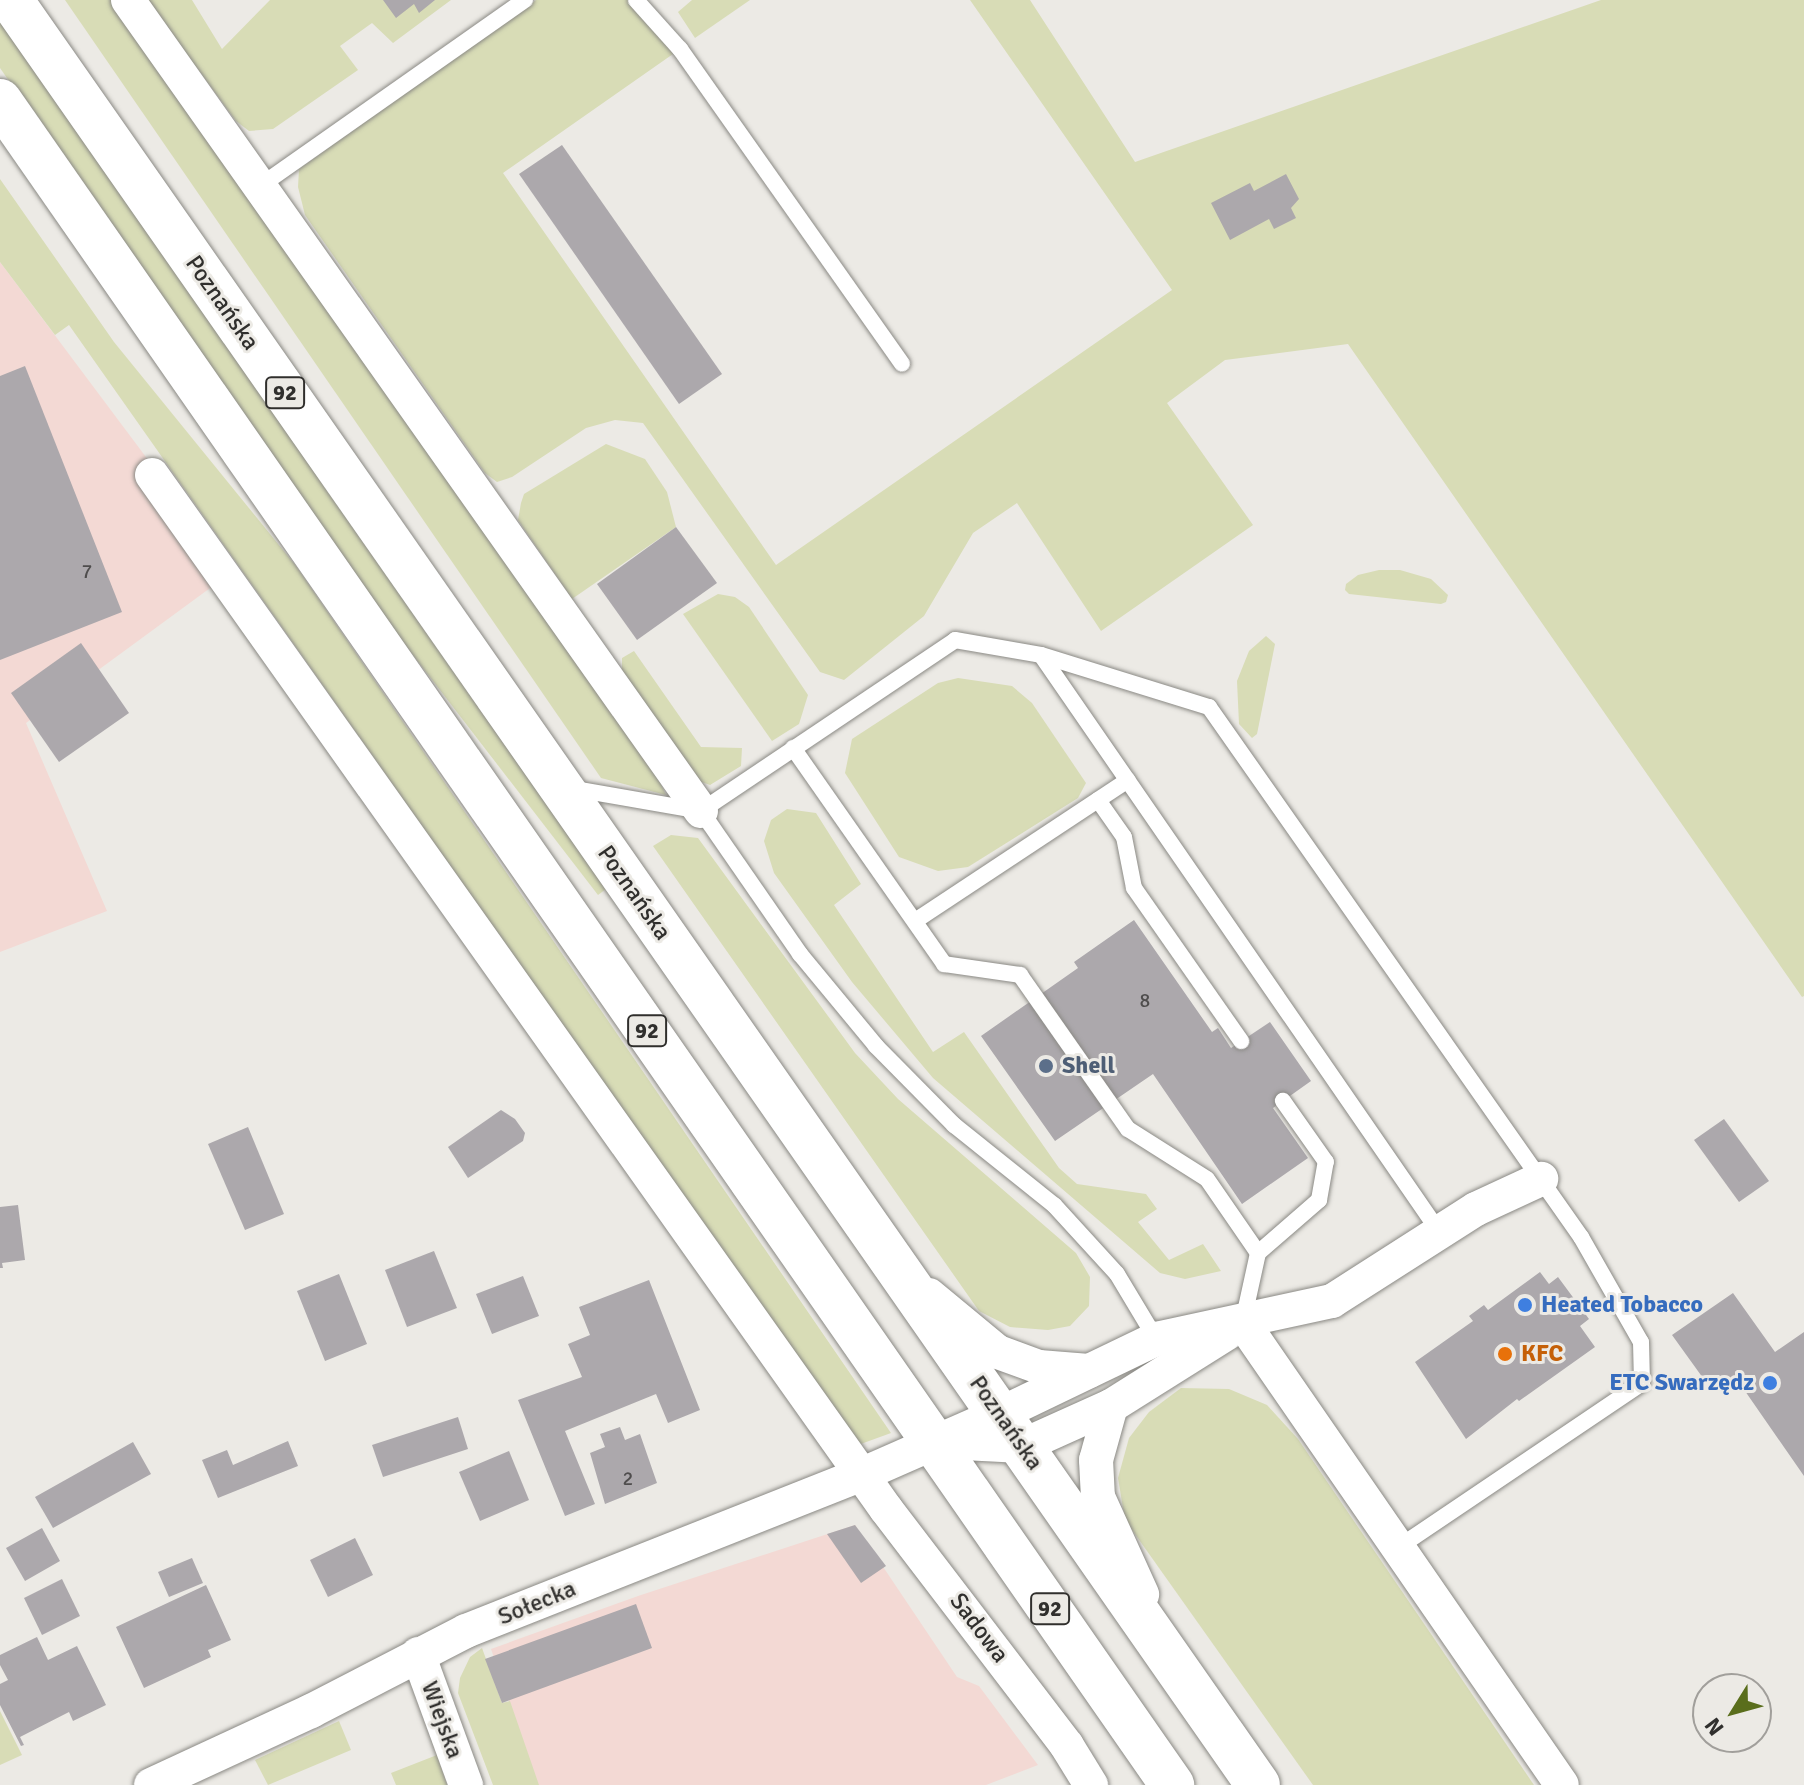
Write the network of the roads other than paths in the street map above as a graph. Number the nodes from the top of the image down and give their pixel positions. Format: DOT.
graph roads {
  1 [pos="11,0"];
  2 [pos="128,0"];
  3 [pos="525,0"];
  4 [pos="636,0"];
  5 [pos="0,101"];
  6 [pos="260,186"];
  7 [pos="902,364"];
  8 [pos="152,475"];
  9 [pos="1041,655"];
  10 [pos="793,748"];
  11 [pos="1128,780"];
  12 [pos="560,787"];
  13 [pos="1098,800"];
  14 [pos="701,811"];
  15 [pos="915,921"];
  16 [pos="1241,1041"];
  17 [pos="1283,1101"];
  18 [pos="1541,1179"];
  19 [pos="1440,1233"];
  20 [pos="1258,1253"];
  21 [pos="899,1269"];
  22 [pos="1243,1323"];
  23 [pos="1156,1339"];
  24 [pos="1089,1371"];
  25 [pos="1111,1406"];
  26 [pos="1011,1430"];
  27 [pos="933,1442"];
  28 [pos="863,1474"];
  29 [pos="1399,1547"];
  30 [pos="418,1654"];
  31 [pos="1176,1667"];
  32 [pos="151,1785"];
  33 [pos="466,1785"];
  34 [pos="1091,1785"];
  35 [pos="1172,1785"];
  36 [pos="1258,1785"];
  37 [pos="1562,1785"];
  1 -- 12 [label="main road, Poznańska / 92"];
  2 -- 6 [label="street"];
  3 -- 6 [label="lane"];
  4 -- 7 [label="lane"];
  5 -- 27 [label="main road, 92"];
  6 -- 14 [label="street"];
  8 -- 28 [label="street, Sadowa"];
  9 -- 10 [label="lane"];
  9 -- 11 [label="lane"];
  9 -- 18 [label="lane"];
  10 -- 14 [label="lane"];
  10 -- 15 [label="lane"];
  11 -- 13 [label="lane"];
  11 -- 19 [label="lane"];
  12 -- 14 [label="lane"];
  12 -- 21 [label="main road, Poznańska / 92"];
  13 -- 15 [label="lane"];
  13 -- 16 [label="lane"];
  14 -- 23 [label="lane"];
  15 -- 20 [label="lane"];
  17 -- 20 [label="lane"];
  18 -- 19 [label="street"];
  18 -- 29 [label="lane"];
  19 -- 22 [label="street"];
  20 -- 22 [label="lane"];
  21 -- 24 [label="street"];
  21 -- 26 [label="main road, Poznańska / 92"];
  22 -- 23 [label="street"];
  22 -- 25 [label="street"];
  22 -- 29 [label="street"];
  23 -- 24 [label="street"];
  24 -- 26 [label="street"];
  25 -- 26 [label="street"];
  25 -- 31 [label="street"];
  26 -- 27 [label="street"];
  26 -- 31 [label="main road, Poznańska / 92"];
  27 -- 28 [label="street, Sołecka"];
  27 -- 35 [label="main road, 92"];
  28 -- 30 [label="street, Sołecka"];
  28 -- 34 [label="street, Sadowa"];
  29 -- 37 [label="street"];
  30 -- 32 [label="street, Sołecka"];
  30 -- 33 [label="street, Wiejska"];
  31 -- 36 [label="main road, Poznańska / 92"];
}
